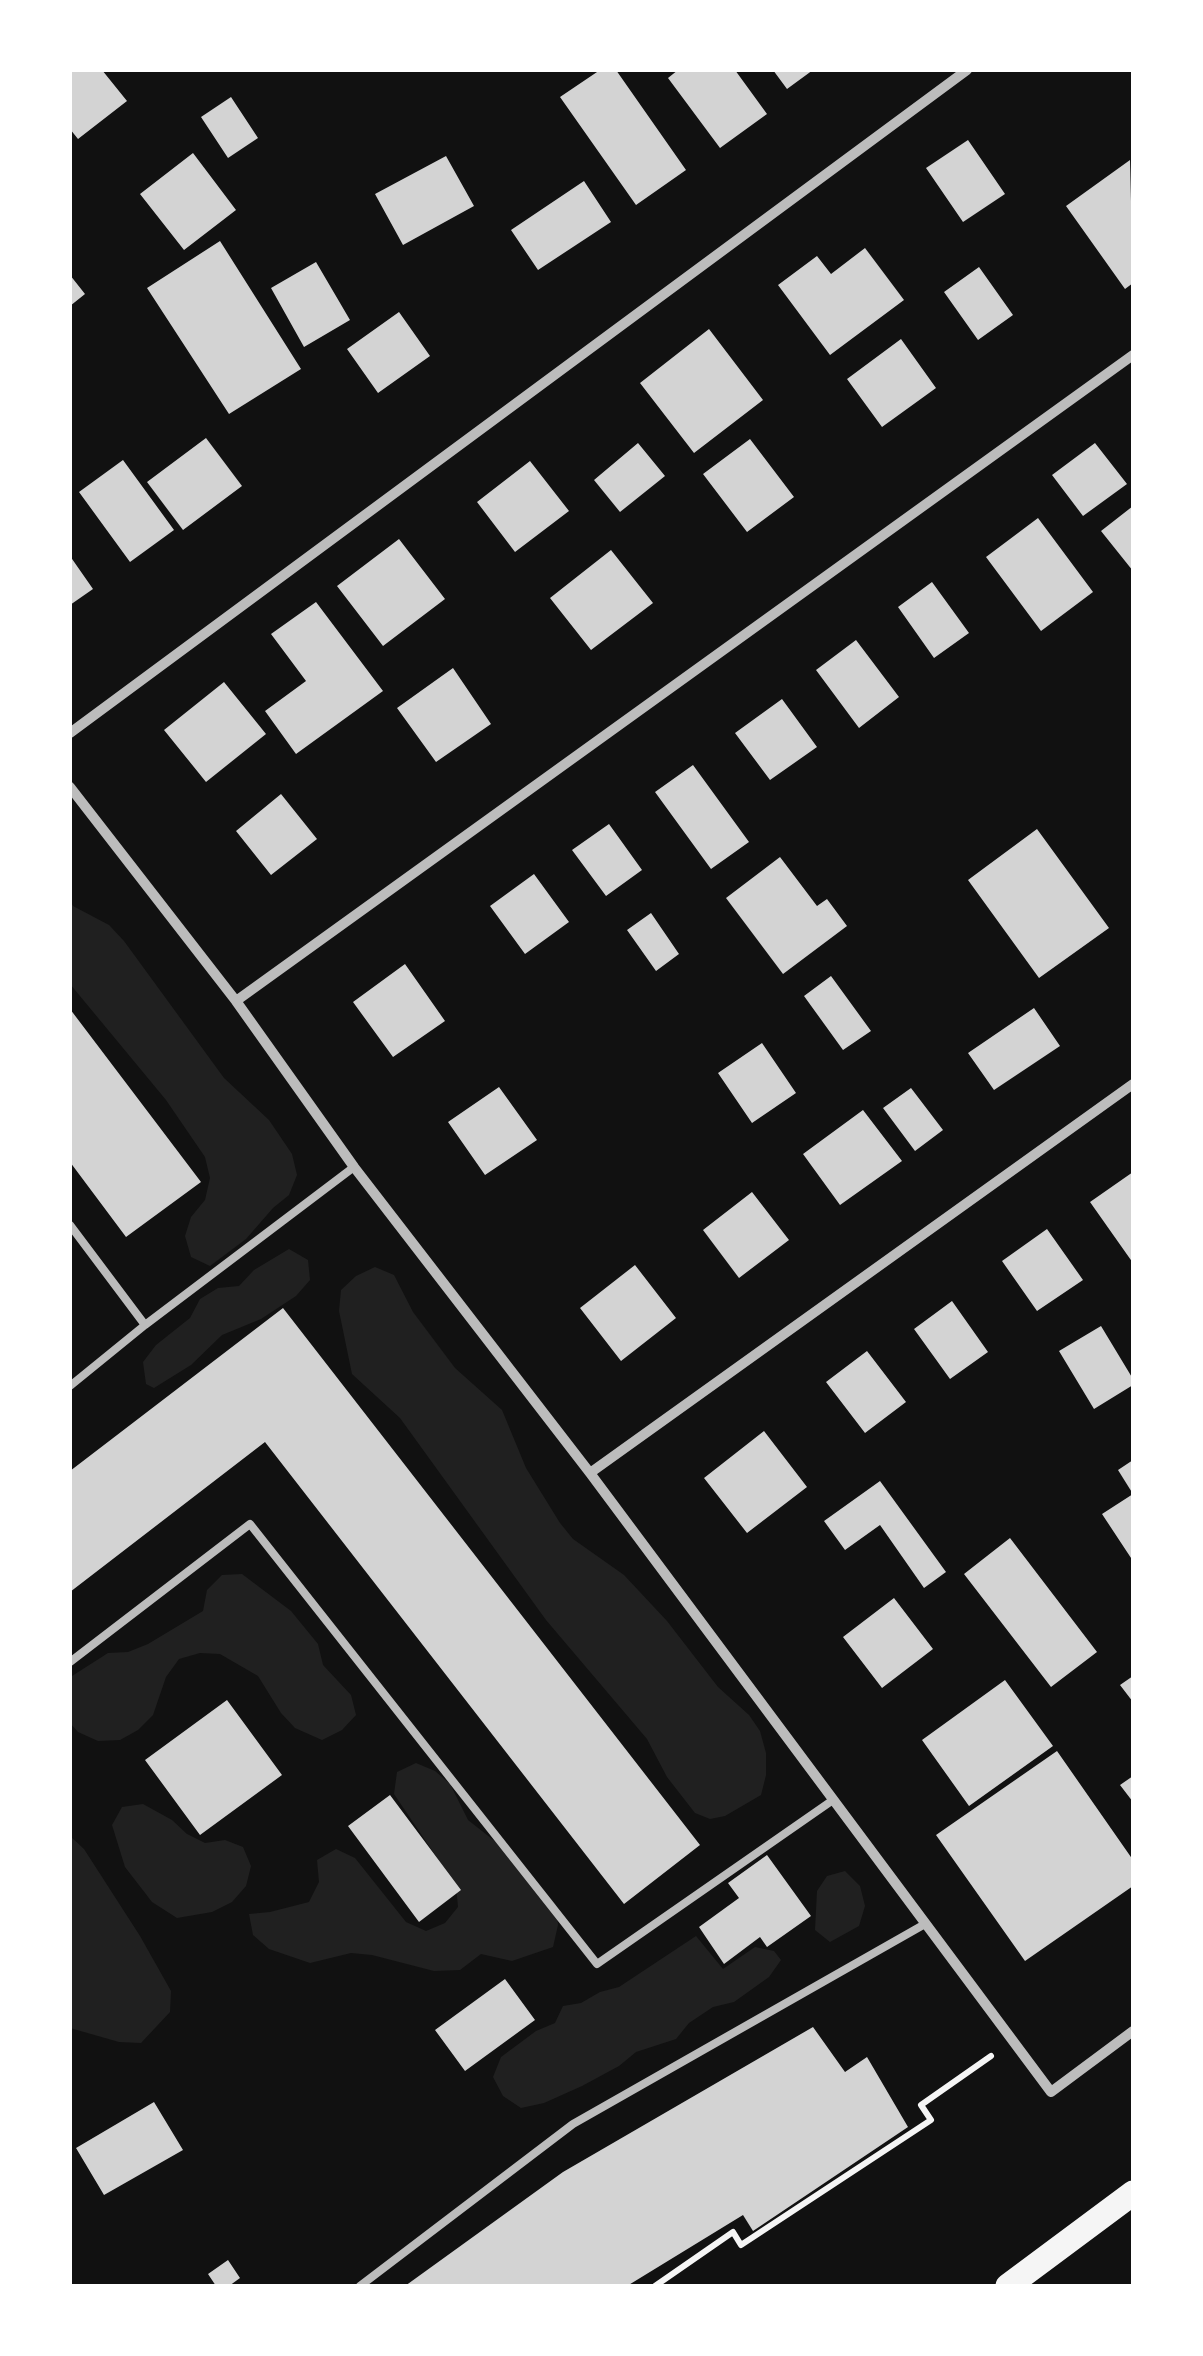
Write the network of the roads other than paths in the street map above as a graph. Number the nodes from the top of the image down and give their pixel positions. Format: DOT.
graph roads {
  1 [pos="966,70"];
  2 [pos="1133,355"];
  3 [pos="70,734"];
  4 [pos="70,787"];
  5 [pos="236,1001"];
  6 [pos="1133,1084"];
  7 [pos="354,1167"];
  8 [pos="70,1224"];
  9 [pos="145,1324"];
  10 [pos="70,1386"];
  11 [pos="590,1474"];
  12 [pos="70,1662"];
  13 [pos="833,1800"];
  14 [pos="926,1924"];
  15 [pos="1133,2030"];
  16 [pos="1133,2193"];
  17 [pos="360,2286"];
  18 [pos="1008,2286"];
  1 -- 3 [label="street"];
  2 -- 5 [label="street"];
  4 -- 5 [label="street"];
  5 -- 7 [label="street"];
  6 -- 11 [label="street"];
  7 -- 9 [label="lane"];
  7 -- 11 [label="street"];
  8 -- 9 [label="lane"];
  9 -- 10 [label="lane"];
  11 -- 13 [label="street"];
  12 -- 13 [label="lane"];
  13 -- 14 [label="street"];
  14 -- 15 [label="street"];
  14 -- 17 [label="lane"];
  16 -- 18 [label="main road"];
}
